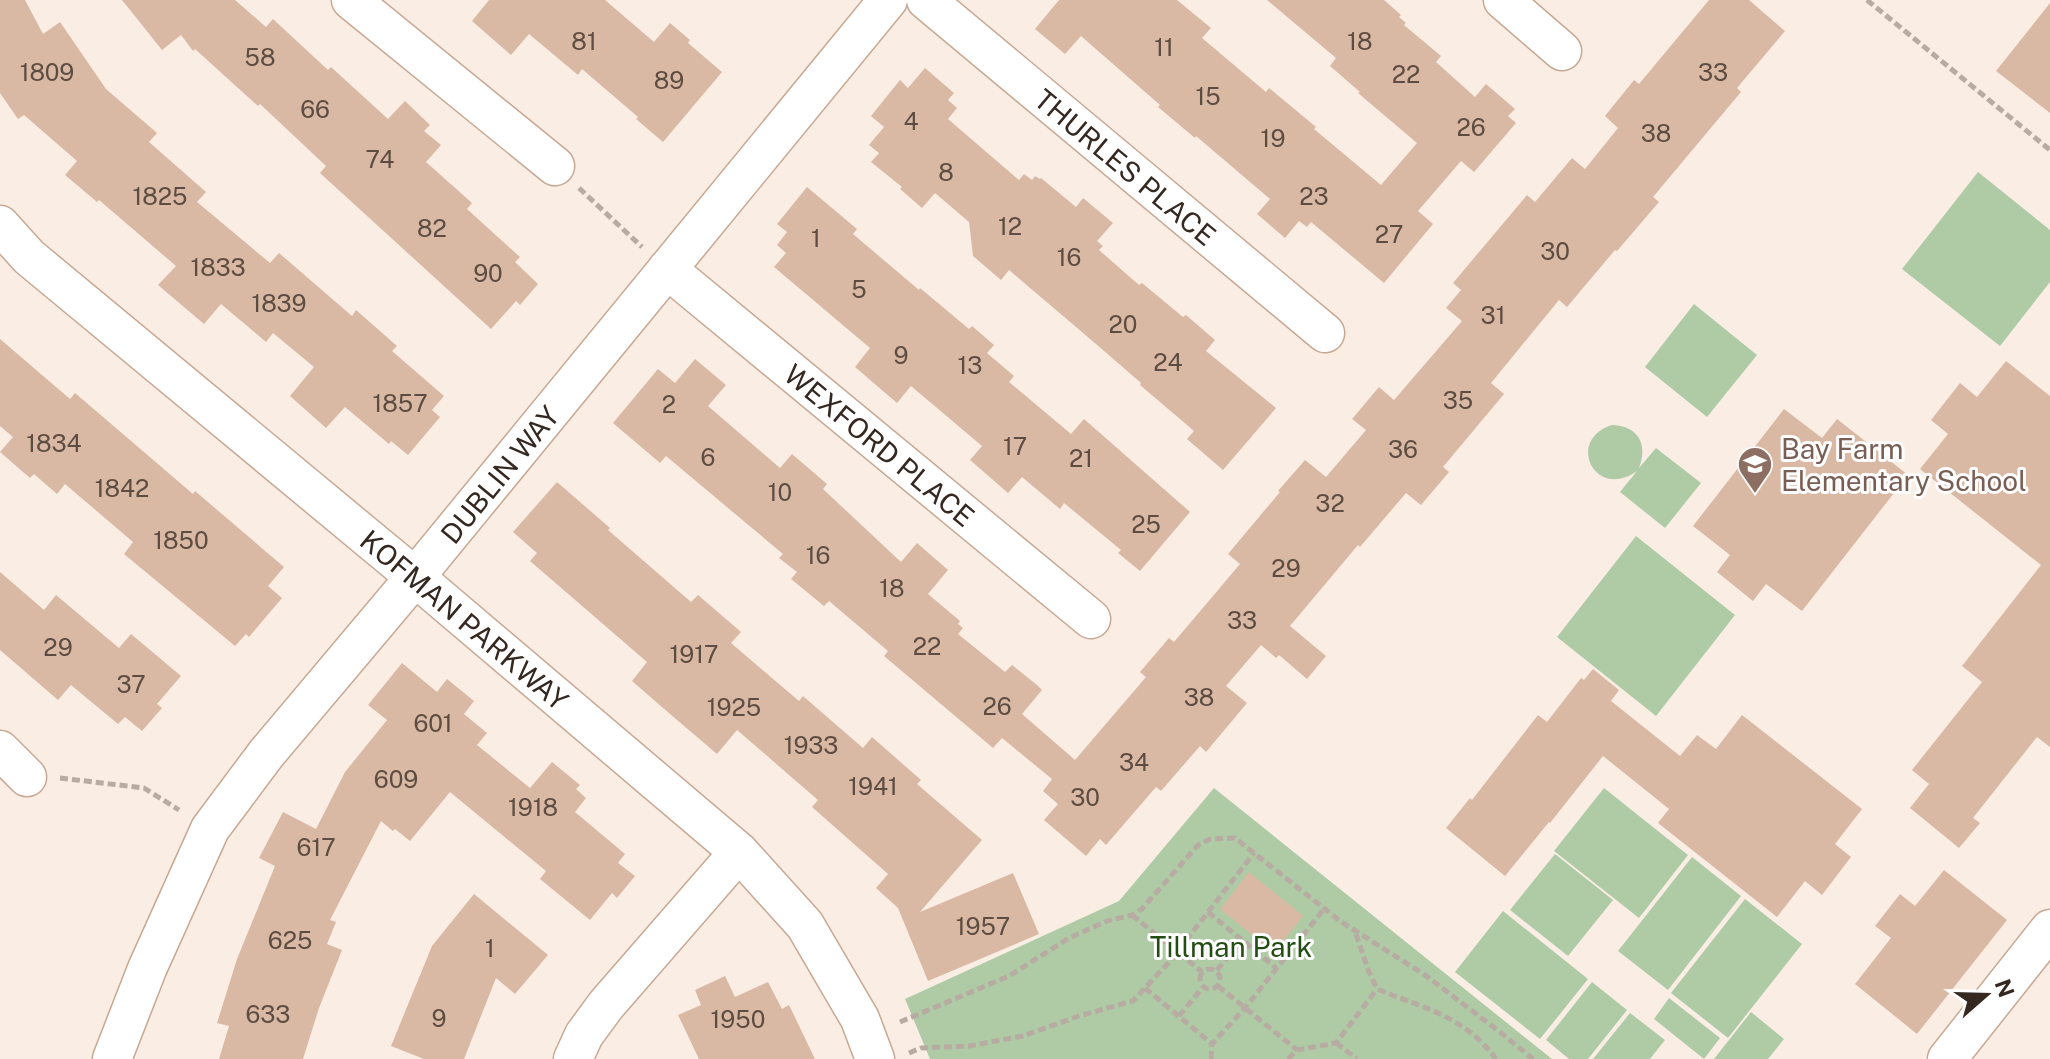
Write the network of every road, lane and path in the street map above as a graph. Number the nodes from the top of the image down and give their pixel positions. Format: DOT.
graph roads {
  1 [pos="351,0"];
  2 [pos="888,0"];
  3 [pos="926,0"];
  4 [pos="1503,0"];
  5 [pos="1867,0"];
  6 [pos="1562,51"];
  7 [pos="2050,150"];
  8 [pos="555,166"];
  9 [pos="0,225"];
  10 [pos="667,269"];
  11 [pos="1325,333"];
  12 [pos="415,577"];
  13 [pos="1091,619"];
  14 [pos="0,750"];
  15 [pos="27,777"];
  16 [pos="210,829"];
  17 [pos="739,852"];
  18 [pos="1254,853"];
  19 [pos="1324,909"];
  20 [pos="1208,912"];
  21 [pos="1132,915"];
  22 [pos="2050,929"];
  23 [pos="1355,932"];
  24 [pos="1242,940"];
  25 [pos="1177,952"];
  26 [pos="1276,968"];
  27 [pos="1217,970"];
  28 [pos="1202,972"];
  29 [pos="1218,986"];
  30 [pos="1203,987"];
  31 [pos="1145,988"];
  32 [pos="1377,989"];
  33 [pos="1245,1008"];
  34 [pos="1179,1016"];
  35 [pos="1336,1043"];
  36 [pos="1212,1044"];
  37 [pos="883,1050"];
  38 [pos="1297,1050"];
  39 [pos="112,1059"];
  40 [pos="573,1059"];
  41 [pos="1211,1059"];
  42 [pos="1288,1059"];
  43 [pos="1357,1059"];
  44 [pos="1496,1059"];
  45 [pos="1533,1059"];
  46 [pos="1947,1059"];
  1 -- 8 [label="street"];
  2 -- 10 [label="street, DUBLIN WAY"];
  3 -- 11 [label="street, THURLES PLACE"];
  4 -- 6 [label="street"];
  5 -- 7 [label="path"];
  8 -- 10 [label="path"];
  9 -- 12 [label="street, KOFMAN PARKWAY"];
  10 -- 12 [label="street, DUBLIN WAY"];
  10 -- 13 [label="street, WEXFORD PLACE"];
  12 -- 16 [label="street, DUBLIN WAY"];
  12 -- 17 [label="street, KOFMAN PARKWAY"];
  14 -- 15 [label="street"];
  15 -- 16 [label="path"];
  16 -- 39 [label="street, DUBLIN WAY"];
  17 -- 37 [label="street, KOFMAN PARKWAY"];
  17 -- 40 [label="street"];
  18 -- 19 [label="path"];
  18 -- 20 [label="path"];
  18 -- 21 [label="path"];
  19 -- 23 [label="path"];
  19 -- 26 [label="path"];
  20 -- 24 [label="path"];
  20 -- 25 [label="path"];
  21 -- 25 [label="path"];
  21 -- 37 [label="path"];
  22 -- 46 [label="street"];
  23 -- 32 [label="path"];
  23 -- 45 [label="path"];
  24 -- 26 [label="path"];
  24 -- 27 [label="path"];
  25 -- 28 [label="path"];
  25 -- 31 [label="path"];
  26 -- 33 [label="path"];
  27 -- 28 [label="path"];
  27 -- 29 [label="path"];
  28 -- 30 [label="path"];
  29 -- 30 [label="path"];
  29 -- 33 [label="path"];
  30 -- 34 [label="path"];
  31 -- 34 [label="path"];
  31 -- 37 [label="path"];
  32 -- 35 [label="path"];
  32 -- 44 [label="path"];
  33 -- 36 [label="path"];
  33 -- 38 [label="path"];
  34 -- 36 [label="path"];
  35 -- 38 [label="path"];
  35 -- 43 [label="path"];
  36 -- 41 [label="path"];
  38 -- 42 [label="path"];
}
